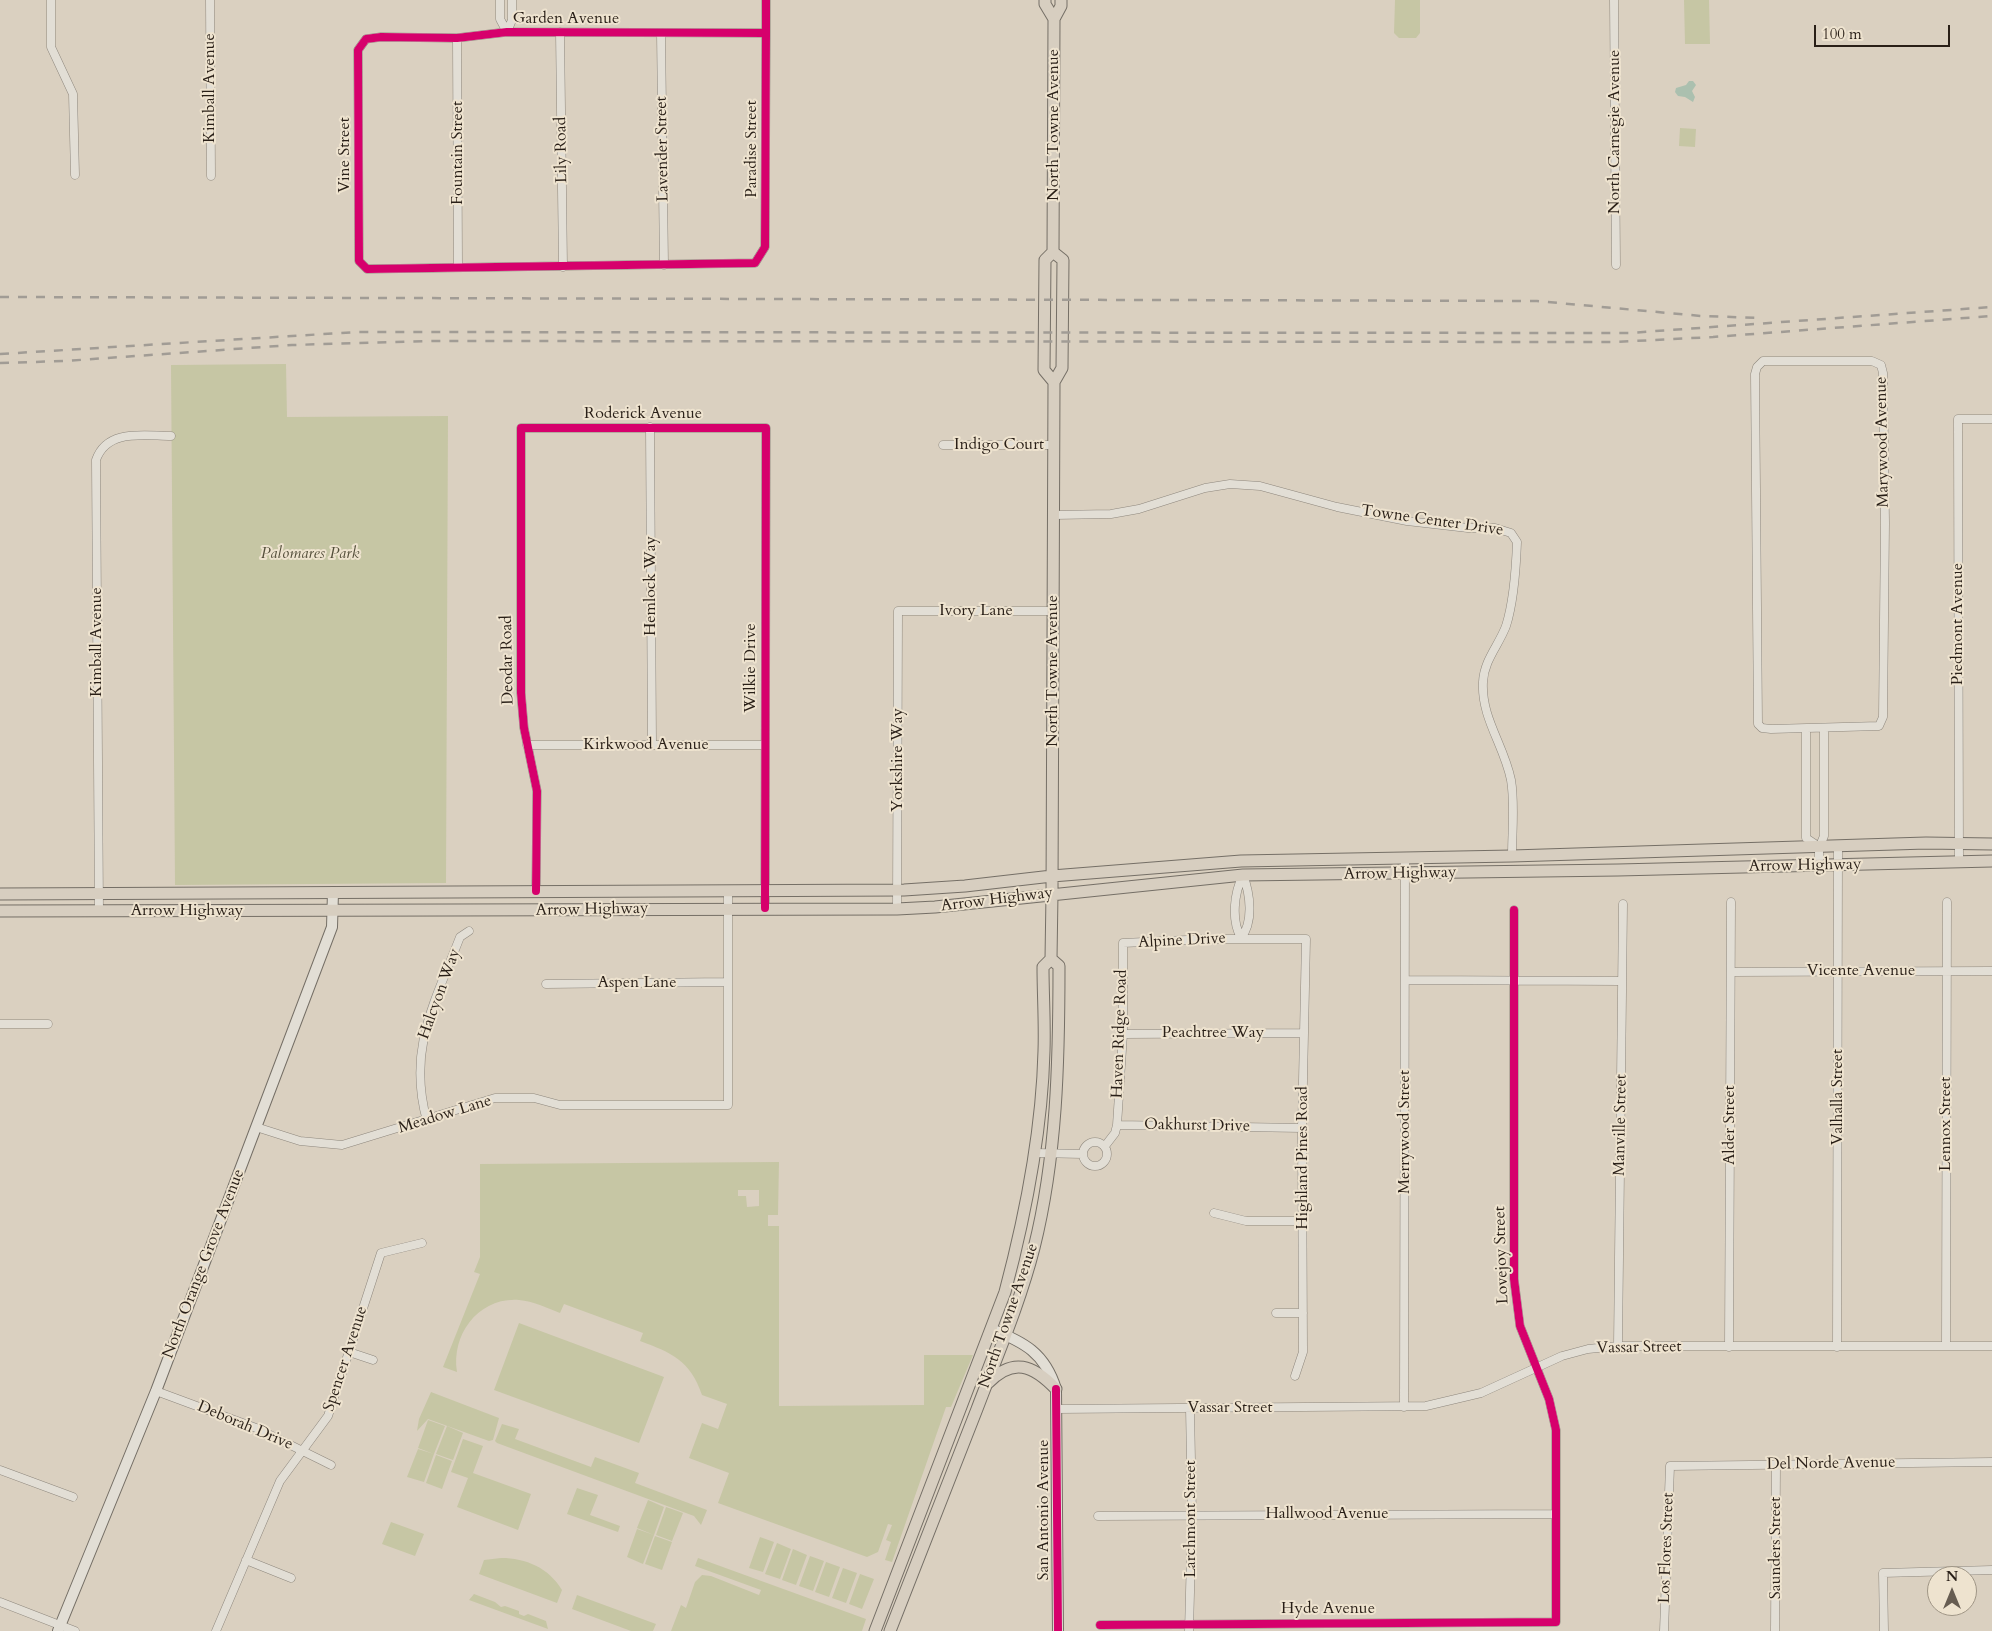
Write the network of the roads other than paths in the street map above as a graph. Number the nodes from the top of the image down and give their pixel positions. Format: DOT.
graph roads {
  1 [pos="51,0"];
  2 [pos="210,0"];
  3 [pos="500,0"];
  4 [pos="512,0"];
  5 [pos="766,0"];
  6 [pos="1045,0"];
  7 [pos="1061,0"];
  8 [pos="1614,0"];
  9 [pos="1054,19"];
  10 [pos="508,32"];
  11 [pos="560,32"];
  12 [pos="661,33"];
  13 [pos="766,33"];
  14 [pos="458,38"];
  15 [pos="366,39"];
  16 [pos="75,175"];
  17 [pos="211,176"];
  18 [pos="1053,252"];
  19 [pos="664,265"];
  20 [pos="1616,265"];
  21 [pos="458,267"];
  22 [pos="563,267"];
  23 [pos="1054,382"];
  24 [pos="1992,419"];
  25 [pos="520,428"];
  26 [pos="650,428"];
  27 [pos="766,428"];
  28 [pos="171,436"];
  29 [pos="943,445"];
  30 [pos="1054,446"];
  31 [pos="1054,515"];
  32 [pos="898,611"];
  33 [pos="1054,611"];
  34 [pos="1806,729"];
  35 [pos="1824,729"];
  36 [pos="527,744"];
  37 [pos="652,745"];
  38 [pos="764,745"];
  39 [pos="1992,844"];
  40 [pos="1958,845"];
  41 [pos="1838,846"];
  42 [pos="1819,848"];
  43 [pos="1512,856"];
  44 [pos="1405,857"];
  45 [pos="1992,861"];
  46 [pos="1958,862"];
  47 [pos="1838,865"];
  48 [pos="1819,866"];
  49 [pos="1405,874"];
  50 [pos="1242,875"];
  51 [pos="1052,876"];
  52 [pos="728,890"];
  53 [pos="765,890"];
  54 [pos="897,890"];
  55 [pos="536,891"];
  56 [pos="333,892"];
  57 [pos="98,893"];
  58 [pos="0,894"];
  59 [pos="1052,894"];
  60 [pos="1731,902"];
  61 [pos="1947,902"];
  62 [pos="1623,904"];
  63 [pos="729,908"];
  64 [pos="765,908"];
  65 [pos="897,909"];
  66 [pos="333,910"];
  67 [pos="1514,910"];
  68 [pos="0,911"];
  69 [pos="99,911"];
  70 [pos="536,911"];
  71 [pos="469,931"];
  72 [pos="1241,938"];
  73 [pos="1306,939"];
  74 [pos="1123,944"];
  75 [pos="1050,959"];
  76 [pos="1839,971"];
  77 [pos="1947,971"];
  78 [pos="1992,971"];
  79 [pos="1731,972"];
  80 [pos="1406,980"];
  81 [pos="1514,980"];
  82 [pos="1622,981"];
  83 [pos="728,982"];
  84 [pos="546,984"];
  85 [pos="0,1024"];
  86 [pos="48,1024"];
  87 [pos="1303,1033"];
  88 [pos="1123,1034"];
  89 [pos="426,1121"];
  90 [pos="1117,1125"];
  91 [pos="256,1127"];
  92 [pos="1302,1128"];
  93 [pos="1105,1146"];
  94 [pos="1035,1153"];
  95 [pos="1051,1154"];
  96 [pos="1083,1154"];
  97 [pos="1214,1213"];
  98 [pos="1303,1221"];
  99 [pos="422,1242"];
  100 [pos="1304,1312"];
  101 [pos="1276,1313"];
  102 [pos="991,1329"];
  103 [pos="1005,1335"];
  104 [pos="1618,1346"];
  105 [pos="1946,1346"];
  106 [pos="1992,1346"];
  107 [pos="1730,1347"];
  108 [pos="1837,1347"];
  109 [pos="349,1352"];
  110 [pos="373,1360"];
  111 [pos="1536,1368"];
  112 [pos="1295,1376"];
  113 [pos="986,1386"];
  114 [pos="1056,1389"];
  115 [pos="156,1391"];
  116 [pos="1404,1407"];
  117 [pos="1190,1408"];
  118 [pos="1057,1409"];
  119 [pos="303,1450"];
  120 [pos="1992,1462"];
  121 [pos="331,1465"];
  122 [pos="1776,1465"];
  123 [pos="1670,1466"];
  124 [pos="0,1470"];
  125 [pos="73,1497"];
  126 [pos="1556,1514"];
  127 [pos="1192,1515"];
  128 [pos="1098,1516"];
  129 [pos="246,1560"];
  130 [pos="1992,1570"];
  131 [pos="291,1578"];
  132 [pos="0,1602"];
  133 [pos="1556,1622"];
  134 [pos="1100,1625"];
  135 [pos="1189,1627"];
  136 [pos="59,1628"];
  137 [pos="75,1631"];
  138 [pos="216,1631"];
  139 [pos="874,1631"];
  140 [pos="890,1631"];
  141 [pos="1058,1631"];
  142 [pos="1664,1631"];
  143 [pos="1775,1631"];
  144 [pos="1884,1631"];
  1 -- 16 [label="street"];
  2 -- 17 [label="street, Kimball Avenue"];
  3 -- 10 [label="street"];
  4 -- 10 [label="street"];
  5 -- 13 [label="street, Paradise Street"];
  6 -- 9 [label="main road, North Towne Avenue"];
  7 -- 9 [label="main road"];
  8 -- 20 [label="street, North Carnegie Avenue"];
  9 -- 18 [label="main road, North Towne Avenue"];
  10 -- 11 [label="street, Garden Avenue"];
  10 -- 14 [label="street, Garden Avenue"];
  11 -- 12 [label="street, Garden Avenue"];
  11 -- 22 [label="street, Lily Road"];
  12 -- 13 [label="street, Garden Avenue"];
  12 -- 19 [label="street, Lavender Street"];
  13 -- 19 [label="street, Paradise Street"];
  14 -- 15 [label="street, Garden Avenue"];
  14 -- 21 [label="street, Fountain Street"];
  15 -- 21 [label="street, Vine Street"];
  18 -- 23 [label="main road, North Towne Avenue"];
  18 -- 23 [label="main road, North Towne Avenue"];
  19 -- 22 [label="street"];
  21 -- 22 [label="street"];
  23 -- 30 [label="main road, North Towne Avenue"];
  24 -- 40 [label="street, Piedmont Avenue"];
  25 -- 26 [label="street, Roderick Avenue"];
  25 -- 36 [label="street, Deodar Road"];
  26 -- 27 [label="street, Roderick Avenue"];
  26 -- 37 [label="street, Hemlock Way"];
  27 -- 38 [label="street, Wilkie Drive"];
  28 -- 57 [label="street, Kimball Avenue"];
  29 -- 30 [label="street, Indigo Court"];
  30 -- 31 [label="main road, North Towne Avenue"];
  31 -- 33 [label="main road, North Towne Avenue"];
  31 -- 43 [label="street, Towne Center Drive"];
  32 -- 33 [label="street, Ivory Lane"];
  32 -- 54 [label="street, Yorkshire Way"];
  33 -- 51 [label="main road, North Towne Avenue"];
  34 -- 35 [label="street, Marywood Avenue"];
  34 -- 35 [label="street, Marywood Avenue"];
  34 -- 42 [label="street"];
  35 -- 42 [label="street"];
  36 -- 37 [label="street, Kirkwood Avenue"];
  36 -- 55 [label="street, Deodar Road"];
  37 -- 38 [label="street, Kirkwood Avenue"];
  38 -- 53 [label="street, Wilkie Drive"];
  39 -- 40 [label="main road, Arrow Highway"];
  40 -- 41 [label="main road, Arrow Highway"];
  40 -- 46 [label="street, Piedmont Avenue"];
  41 -- 42 [label="main road, Arrow Highway"];
  41 -- 47 [label="street, Valhalla Street"];
  42 -- 43 [label="main road, Arrow Highway"];
  42 -- 48 [label="street"];
  43 -- 44 [label="main road, Arrow Highway"];
  44 -- 49 [label="street, Merrywood Street"];
  44 -- 51 [label="main road, Arrow Highway"];
  45 -- 46 [label="main road, Arrow Highway"];
  46 -- 47 [label="main road, Arrow Highway"];
  47 -- 48 [label="main road, Arrow Highway"];
  47 -- 76 [label="street, Valhalla Street"];
  48 -- 49 [label="main road, Arrow Highway"];
  49 -- 50 [label="main road, Arrow Highway"];
  49 -- 80 [label="street, Merrywood Street"];
  50 -- 59 [label="main road, Arrow Highway"];
  50 -- 72 [label="street, Alpine Drive"];
  50 -- 72 [label="street, Alpine Drive"];
  51 -- 54 [label="main road, Arrow Highway"];
  51 -- 59 [label="main road, North Towne Avenue"];
  52 -- 53 [label="main road, Arrow Highway"];
  52 -- 55 [label="main road, Arrow Highway"];
  52 -- 63 [label="street"];
  53 -- 54 [label="main road, Arrow Highway"];
  53 -- 64 [label="street, Wilkie Drive"];
  54 -- 65 [label="street, Yorkshire Way"];
  55 -- 56 [label="main road, Arrow Highway"];
  55 -- 70 [label="main road, Deodar Road"];
  56 -- 57 [label="main road, Arrow Highway"];
  56 -- 66 [label="main road, North Orange Grove Avenue"];
  57 -- 58 [label="main road, Arrow Highway"];
  57 -- 69 [label="street, Kimball Avenue"];
  59 -- 65 [label="main road, Arrow Highway"];
  59 -- 75 [label="main road, North Towne Avenue"];
  60 -- 79 [label="street, Alder Street"];
  61 -- 77 [label="street, Lennox Street"];
  62 -- 82 [label="street, Manville Street"];
  63 -- 64 [label="main road, Arrow Highway"];
  63 -- 70 [label="main road, Arrow Highway"];
  63 -- 83 [label="street"];
  64 -- 65 [label="main road, Arrow Highway"];
  66 -- 69 [label="main road, Arrow Highway"];
  66 -- 70 [label="main road, Arrow Highway"];
  66 -- 91 [label="main road, North Orange Grove Avenue"];
  67 -- 81 [label="street, Lovejoy Street"];
  68 -- 69 [label="main road, Arrow Highway"];
  71 -- 89 [label="street, Halcyon Way"];
  72 -- 73 [label="street, Alpine Drive"];
  72 -- 74 [label="street, Alpine Drive"];
  73 -- 87 [label="street, Highland Pines Road"];
  74 -- 88 [label="street, Haven Ridge Road"];
  75 -- 94 [label="main road, North Towne Avenue"];
  75 -- 95 [label="main road, North Towne Avenue"];
  76 -- 77 [label="street, Vicente Avenue"];
  76 -- 79 [label="street, Vicente Avenue"];
  76 -- 108 [label="street, Valhalla Street"];
  77 -- 78 [label="street, Vicente Avenue"];
  77 -- 105 [label="street, Lennox Street"];
  79 -- 107 [label="street, Alder Street"];
  80 -- 81 [label="street"];
  80 -- 116 [label="street, Merrywood Street"];
  81 -- 82 [label="street"];
  81 -- 111 [label="street, Lovejoy Street"];
  82 -- 104 [label="street, Manville Street"];
  83 -- 84 [label="street, Aspen Lane"];
  83 -- 89 [label="street, Meadow Lane"];
  85 -- 86 [label="street"];
  87 -- 88 [label="street, Peachtree Way"];
  87 -- 92 [label="street, Highland Pines Road"];
  88 -- 90 [label="street, Haven Ridge Road"];
  89 -- 91 [label="street, Meadow Lane"];
  90 -- 92 [label="street, Oakhurst Drive"];
  90 -- 93 [label="street"];
  91 -- 115 [label="main road, North Orange Grove Avenue"];
  92 -- 98 [label="street, Highland Pines Road"];
  93 -- 96 [label="street"];
  93 -- 96 [label="street"];
  94 -- 95 [label="street"];
  94 -- 102 [label="main road, North Towne Avenue"];
  95 -- 96 [label="street"];
  95 -- 103 [label="main road, North Towne Avenue"];
  97 -- 98 [label="street"];
  98 -- 100 [label="street, Highland Pines Road"];
  99 -- 109 [label="street, Spencer Avenue"];
  100 -- 101 [label="street"];
  100 -- 112 [label="street, Highland Pines Road"];
  102 -- 103 [label="main road, San Antonio Avenue"];
  102 -- 139 [label="main road, North Towne Avenue"];
  103 -- 113 [label="main road, North Towne Avenue"];
  103 -- 114 [label="main road, San Antonio Avenue"];
  104 -- 107 [label="street, Vassar Street"];
  104 -- 111 [label="street, Vassar Street"];
  105 -- 106 [label="street, Vassar Street"];
  105 -- 108 [label="street, Vassar Street"];
  107 -- 108 [label="street, Vassar Street"];
  109 -- 110 [label="street"];
  109 -- 119 [label="street, Spencer Avenue"];
  111 -- 116 [label="street, Vassar Street"];
  111 -- 126 [label="street, Lovejoy Street"];
  113 -- 114 [label="main road"];
  113 -- 140 [label="main road, North Towne Avenue"];
  114 -- 118 [label="main road, San Antonio Avenue"];
  115 -- 119 [label="street, Deborah Drive"];
  115 -- 136 [label="main road, North Orange Grove Avenue"];
  116 -- 117 [label="street, Vassar Street"];
  117 -- 118 [label="street, Vassar Street"];
  117 -- 127 [label="street, Larchmont Street"];
  118 -- 141 [label="main road, San Antonio Avenue"];
  119 -- 121 [label="street, Deborah Drive"];
  119 -- 129 [label="street, Spencer Avenue"];
  120 -- 122 [label="street, Del Norde Avenue"];
  122 -- 123 [label="street, Del Norde Avenue"];
  122 -- 143 [label="street, Saunders Street"];
  123 -- 142 [label="street, Los Flores Street"];
  124 -- 125 [label="street"];
  126 -- 127 [label="street, Hallwood Avenue"];
  126 -- 133 [label="street, Lovejoy Street"];
  127 -- 128 [label="street, Hallwood Avenue"];
  127 -- 135 [label="street, Larchmont Street"];
  129 -- 131 [label="street"];
  129 -- 138 [label="street, Spencer Avenue"];
  130 -- 144 [label="street"];
  132 -- 136 [label="street"];
  133 -- 135 [label="street, Hyde Avenue"];
  134 -- 135 [label="street, Hyde Avenue"];
  136 -- 137 [label="street"];
}
